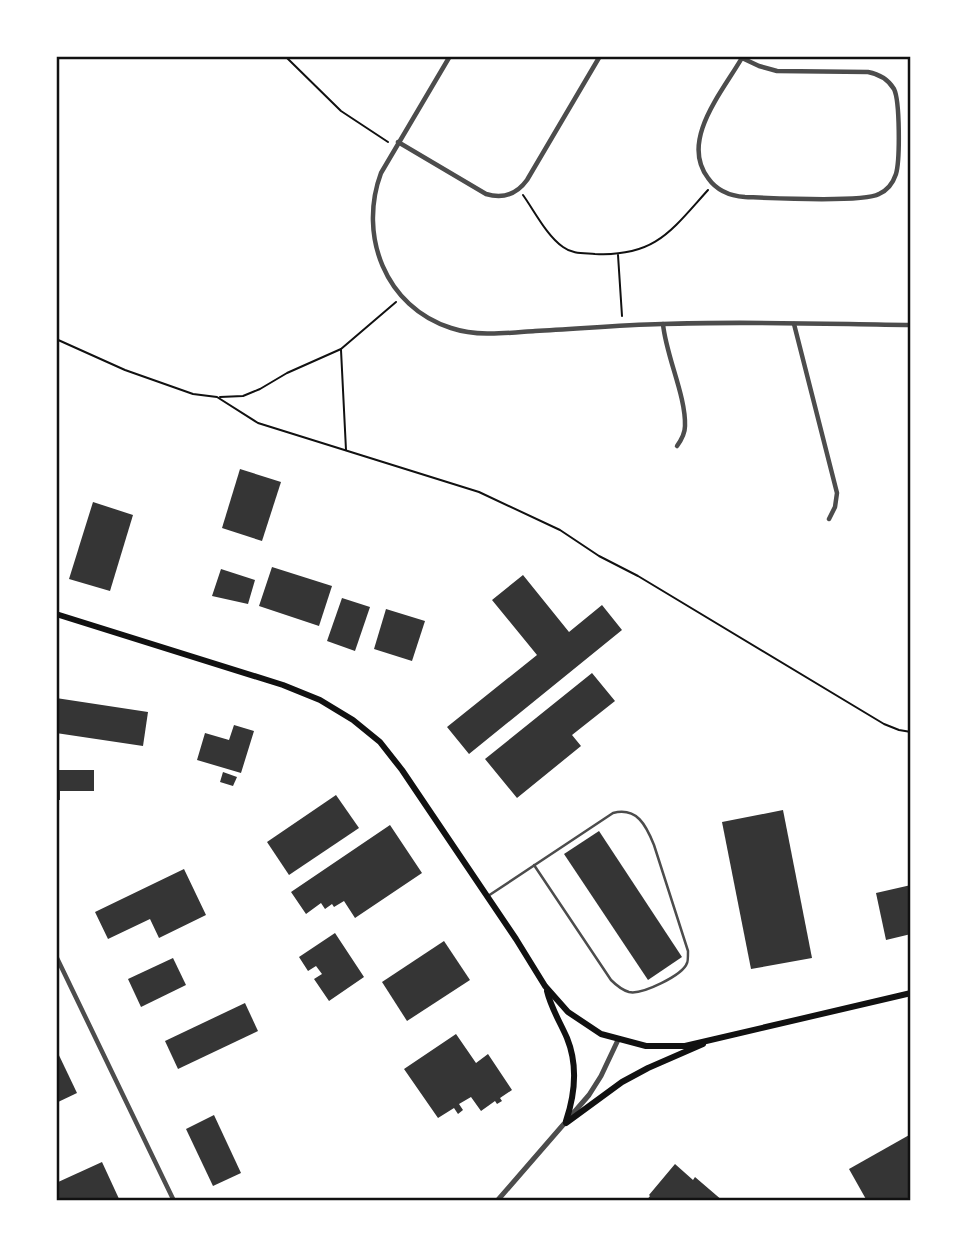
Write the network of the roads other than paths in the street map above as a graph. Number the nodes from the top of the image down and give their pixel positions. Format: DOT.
graph roads {
  1 [pos="450,56"];
  2 [pos="600,56"];
  3 [pos="743,57"];
  4 [pos="397,144"];
  5 [pos="663,324"];
  6 [pos="794,324"];
  7 [pos="911,325"];
  8 [pos="677,446"];
  9 [pos="829,520"];
  10 [pos="56,614"];
  11 [pos="534,865"];
  12 [pos="488,896"];
  13 [pos="56,956"];
  14 [pos="545,986"];
  15 [pos="911,993"];
  16 [pos="618,1040"];
  17 [pos="709,1041"];
  18 [pos="566,1123"];
  19 [pos="174,1201"];
  20 [pos="497,1201"];
  1 -- 4 [label="street"];
  2 -- 4 [label="street"];
  3 -- 3 [label="street"];
  4 -- 5 [label="street"];
  5 -- 6 [label="street"];
  5 -- 8 [label="street"];
  6 -- 7 [label="street"];
  6 -- 9 [label="street"];
  10 -- 12 [label="main road"];
  11 -- 11 [label="lane"];
  11 -- 12 [label="lane"];
  12 -- 14 [label="main road"];
  13 -- 19 [label="street"];
  14 -- 16 [label="main road"];
  14 -- 18 [label="main road"];
  15 -- 17 [label="main road"];
  16 -- 17 [label="main road"];
  16 -- 18 [label="street"];
  17 -- 18 [label="main road"];
  18 -- 20 [label="street"];
}
